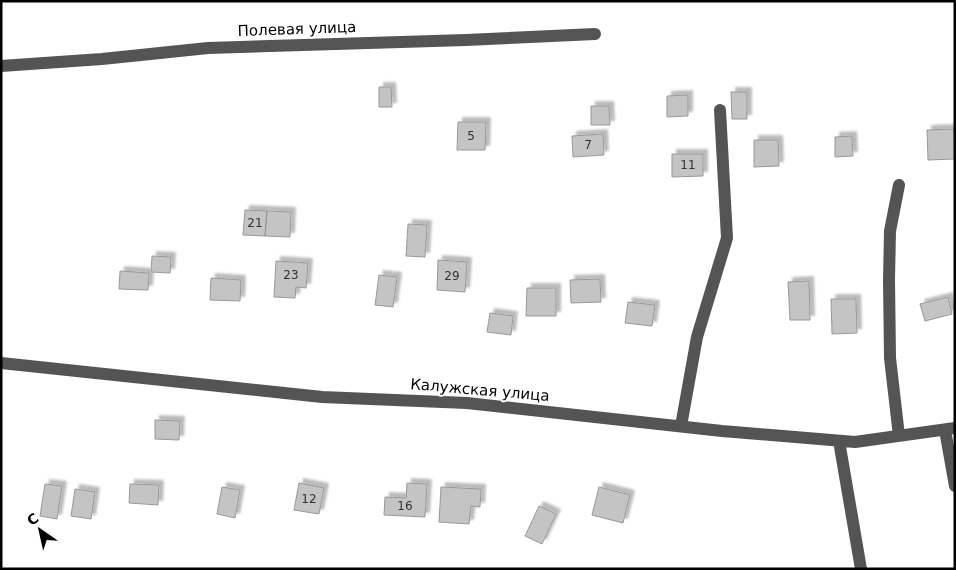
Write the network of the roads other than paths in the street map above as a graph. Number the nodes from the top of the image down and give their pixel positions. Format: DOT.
graph roads {
  1 [pos="595,34"];
  2 [pos="1,66"];
  3 [pos="720,110"];
  4 [pos="899,186"];
  5 [pos="1,363"];
  6 [pos="681,426"];
  7 [pos="950,429"];
  8 [pos="899,436"];
  9 [pos="838,441"];
  10 [pos="955,486"];
  11 [pos="861,569"];
  1 -- 2 [label="street, Полевая улица"];
  3 -- 6 [label="street"];
  4 -- 8 [label="street"];
  5 -- 6 [label="street, Калужская улица"];
  6 -- 9 [label="street, Калужская улица"];
  7 -- 8 [label="street, Калужская улица"];
  7 -- 10 [label="street"];
  8 -- 9 [label="street, Калужская улица"];
  9 -- 11 [label="street"];
}
